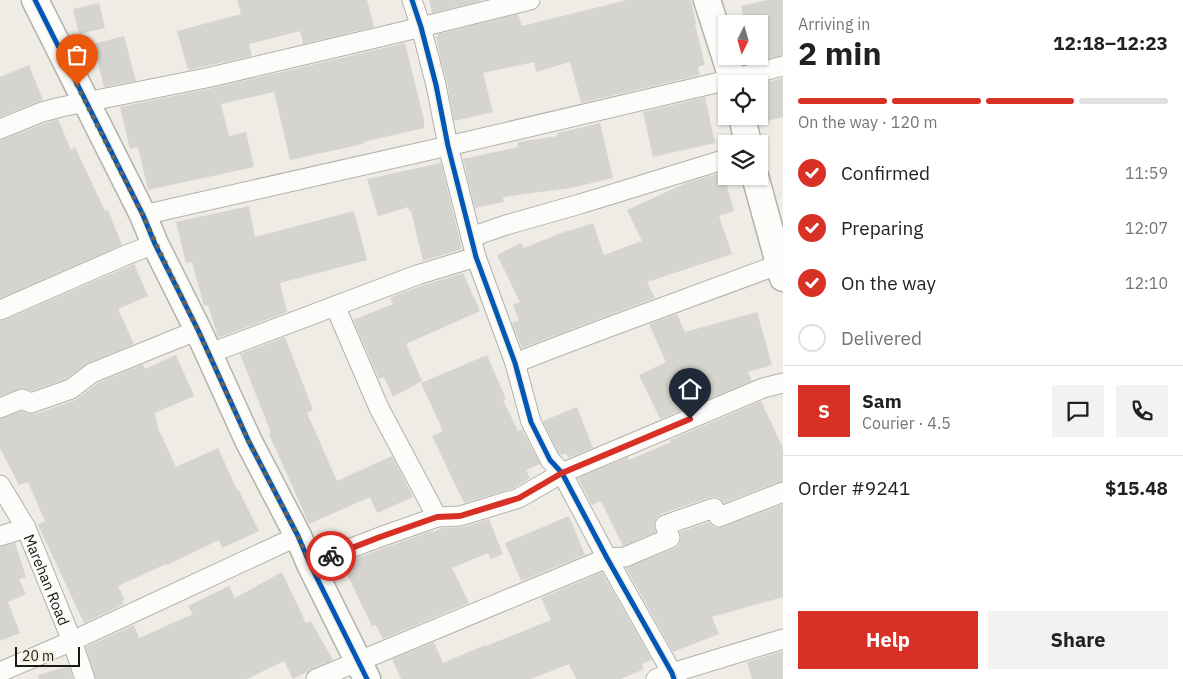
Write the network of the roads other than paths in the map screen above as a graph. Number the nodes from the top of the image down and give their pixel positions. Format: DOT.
graph roads {
  1 [pos="35,0"];
  2 [pos="412,0"];
  3 [pos="530,0"];
  4 [pos="707,0"];
  5 [pos="421,27"];
  6 [pos="783,66"];
  7 [pos="731,75"];
  8 [pos="753,75"];
  9 [pos="718,84"];
  10 [pos="85,102"];
  11 [pos="0,129"];
  12 [pos="448,146"];
  13 [pos="718,161"];
  14 [pos="757,185"];
  15 [pos="143,215"];
  16 [pos="471,237"];
  17 [pos="156,244"];
  18 [pos="476,257"];
  19 [pos="781,271"];
  20 [pos="335,306"];
  21 [pos="0,310"];
  22 [pos="198,330"];
  23 [pos="208,354"];
  24 [pos="515,363"];
  25 [pos="783,383"];
  26 [pos="0,408"];
  27 [pos="562,473"];
  28 [pos="0,486"];
  29 [pos="783,492"];
  30 [pos="437,517"];
  31 [pos="26,528"];
  32 [pos="0,536"];
  33 [pos="298,536"];
  34 [pos="607,558"];
  35 [pos="310,564"];
  36 [pos="783,639"];
  37 [pos="72,641"];
  38 [pos="363,670"];
  39 [pos="0,672"];
  40 [pos="667,677"];
  41 [pos="85,679"];
  42 [pos="316,679"];
  1 -- 10 [label="street"];
  2 -- 5 [label="street"];
  3 -- 5 [label="street"];
  4 -- 7 [label="street"];
  5 -- 10 [label="street"];
  5 -- 12 [label="street"];
  6 -- 8 [label="street"];
  9 -- 12 [label="street"];
  10 -- 11 [label="street"];
  10 -- 15 [label="street"];
  12 -- 15 [label="street"];
  12 -- 16 [label="street"];
  13 -- 16 [label="street"];
  14 -- 19 [label="street"];
  15 -- 17 [label="street"];
  16 -- 18 [label="street"];
  17 -- 21 [label="street"];
  17 -- 22 [label="street"];
  18 -- 20 [label="street"];
  18 -- 24 [label="street"];
  19 -- 24 [label="street"];
  20 -- 23 [label="street"];
  20 -- 30 [label="street"];
  22 -- 23 [label="street"];
  22 -- 26 [label="street"];
  23 -- 33 [label="street"];
  24 -- 27 [label="street"];
  25 -- 27 [label="street"];
  27 -- 30 [label="street"];
  27 -- 34 [label="street"];
  28 -- 31 [label="street, Marehan Road"];
  29 -- 34 [label="street"];
  30 -- 35 [label="street"];
  31 -- 32 [label="street"];
  31 -- 37 [label="street, Marehan Road"];
  33 -- 35 [label="street"];
  33 -- 37 [label="street"];
  34 -- 38 [label="street"];
  34 -- 40 [label="street"];
  35 -- 38 [label="street"];
  36 -- 40 [label="street"];
  37 -- 39 [label="street"];
  37 -- 41 [label="street, Marehan Road"];
  38 -- 42 [label="street"];
}
